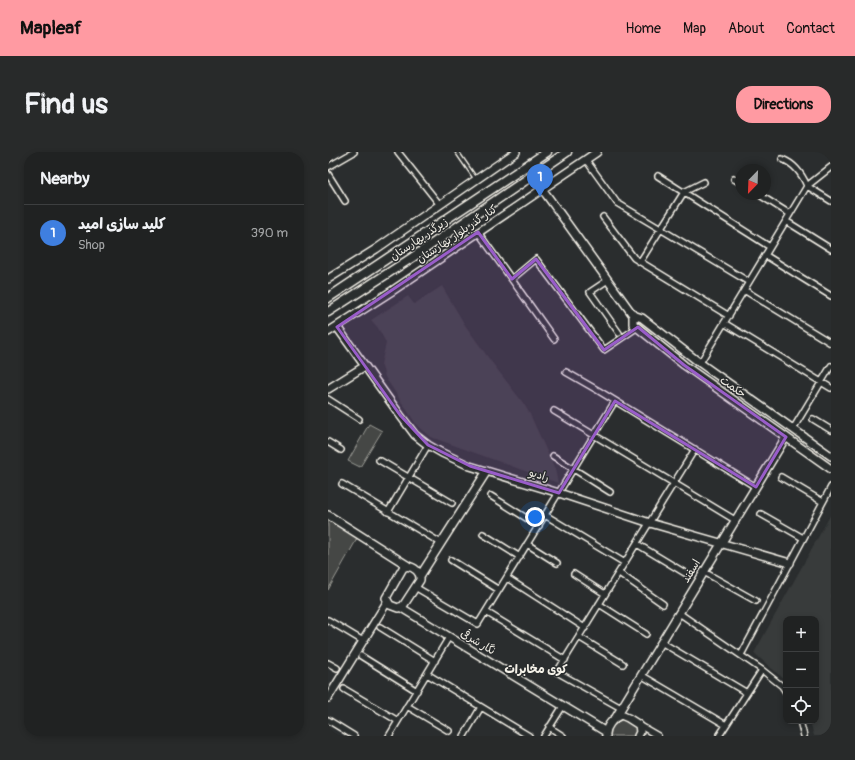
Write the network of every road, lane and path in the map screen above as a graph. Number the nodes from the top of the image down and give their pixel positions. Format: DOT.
graph roads {
  1 [pos="354,152"];
  2 [pos="398,152"];
  3 [pos="457,152"];
  4 [pos="516,152"];
  5 [pos="547,152"];
  6 [pos="567,152"];
  7 [pos="597,152"];
  8 [pos="782,159"];
  9 [pos="586,160"];
  10 [pos="328,167"];
  11 [pos="831,167"];
  12 [pos="328,174"];
  13 [pos="658,176"];
  14 [pos="477,180"];
  15 [pos="704,182"];
  16 [pos="807,186"];
  17 [pos="543,190"];
  18 [pos="684,192"];
  19 [pos="768,200"];
  20 [pos="344,201"];
  21 [pos="831,201"];
  22 [pos="440,205"];
  23 [pos="790,214"];
  24 [pos="603,217"];
  25 [pos="786,221"];
  26 [pos="661,229"];
  27 [pos="478,232"];
  28 [pos="770,247"];
  29 [pos="831,248"];
  30 [pos="765,255"];
  31 [pos="640,262"];
  32 [pos="328,279"];
  33 [pos="512,279"];
  34 [pos="608,280"];
  35 [pos="750,282"];
  36 [pos="744,290"];
  37 [pos="831,296"];
  38 [pos="328,298"];
  39 [pos="328,312"];
  40 [pos="633,315"];
  41 [pos="729,316"];
  42 [pos="724,323"];
  43 [pos="337,327"];
  44 [pos="638,328"];
  45 [pos="328,332"];
  46 [pos="619,333"];
  47 [pos="554,340"];
  48 [pos="831,343"];
  49 [pos="700,364"];
  50 [pos="365,366"];
  51 [pos="831,366"];
  52 [pos="566,372"];
  53 [pos="821,382"];
  54 [pos="831,388"];
  55 [pos="328,389"];
  56 [pos="328,399"];
  57 [pos="615,401"];
  58 [pos="554,411"];
  59 [pos="359,419"];
  60 [pos="813,419"];
  61 [pos="793,429"];
  62 [pos="831,430"];
  63 [pos="594,436"];
  64 [pos="786,437"];
  65 [pos="328,442"];
  66 [pos="428,445"];
  67 [pos="341,450"];
  68 [pos="695,450"];
  69 [pos="553,456"];
  70 [pos="831,456"];
  71 [pos="379,460"];
  72 [pos="573,469"];
  73 [pos="831,469"];
  74 [pos="487,471"];
  75 [pos="409,477"];
  76 [pos="781,477"];
  77 [pos="342,484"];
  78 [pos="674,484"];
  79 [pos="756,487"];
  80 [pos="831,487"];
  81 [pos="610,492"];
  82 [pos="559,493"];
  83 [pos="491,496"];
  84 [pos="823,502"];
  85 [pos="452,504"];
  86 [pos="388,512"];
  87 [pos="761,514"];
  88 [pos="328,515"];
  89 [pos="545,515"];
  90 [pos="735,520"];
  91 [pos="650,523"];
  92 [pos="539,526"];
  93 [pos="483,534"];
  94 [pos="803,538"];
  95 [pos="441,543"];
  96 [pos="527,544"];
  97 [pos="637,544"];
  98 [pos="721,544"];
  99 [pos="520,557"];
  100 [pos="451,560"];
  101 [pos="557,563"];
  102 [pos="624,563"];
  103 [pos="790,563"];
  104 [pos="410,567"];
  105 [pos="704,572"];
  106 [pos="619,573"];
  107 [pos="685,573"];
  108 [pos="574,574"];
  109 [pos="420,576"];
  110 [pos="507,578"];
  111 [pos="415,587"];
  112 [pos="499,590"];
  113 [pos="606,594"];
  114 [pos="756,601"];
  115 [pos="387,602"];
  116 [pos="599,604"];
  117 [pos="663,604"];
  118 [pos="400,607"];
  119 [pos="486,612"];
  120 [pos="679,614"];
  121 [pos="328,620"];
  122 [pos="380,627"];
  123 [pos="585,628"];
  124 [pos="646,634"];
  125 [pos="449,637"];
  126 [pos="579,637"];
  127 [pos="363,641"];
  128 [pos="661,642"];
  129 [pos="741,655"];
  130 [pos="361,656"];
  131 [pos="565,660"];
  132 [pos="435,661"];
  133 [pos="328,663"];
  134 [pos="623,664"];
  135 [pos="337,668"];
  136 [pos="762,670"];
  137 [pos="427,674"];
  138 [pos="641,675"];
  139 [pos="783,688"];
  140 [pos="344,689"];
  141 [pos="417,691"];
  142 [pos="747,693"];
  143 [pos="328,698"];
  144 [pos="407,706"];
  145 [pos="562,706"];
  146 [pos="481,707"];
  147 [pos="621,708"];
  148 [pos="616,717"];
  149 [pos="328,720"];
  150 [pos="398,721"];
  151 [pos="801,724"];
  152 [pos="639,725"];
  153 [pos="726,725"];
  154 [pos="549,727"];
  155 [pos="449,731"];
  156 [pos="606,734"];
  157 [pos="354,736"];
  158 [pos="389,736"];
  159 [pos="464,736"];
  160 [pos="529,736"];
  161 [pos="544,736"];
  162 [pos="563,736"];
  163 [pos="638,736"];
  164 [pos="658,736"];
  165 [pos="719,736"];
  166 [pos="804,736"];
  1 -- 10 [label="street"];
  2 -- 22 [label="street"];
  3 -- 14 [label="lane"];
  4 -- 14 [label="street"];
  5 -- 38 [label="main road, زیرگذر بهارستان"];
  6 -- 39 [label="main road, زیرگذر بهارستان"];
  7 -- 9 [label="street, کنار گذر بلوار بهارستان"];
  8 -- 16 [label="street"];
  9 -- 17 [label="street, کنار گذر بلوار بهارستان"];
  9 -- 26 [label="street"];
  11 -- 16 [label="street"];
  12 -- 20 [label="street"];
  13 -- 18 [label="street"];
  14 -- 22 [label="street"];
  15 -- 18 [label="street"];
  16 -- 21 [label="street"];
  16 -- 23 [label="street"];
  17 -- 27 [label="street, کنار گذر بلوار بهارستان"];
  17 -- 34 [label="street, حکمت"];
  18 -- 26 [label="street"];
  18 -- 28 [label="street"];
  19 -- 23 [label="street"];
  22 -- 32 [label="street"];
  23 -- 25 [label="street"];
  24 -- 31 [label="street"];
  25 -- 28 [label="street"];
  25 -- 29 [label="street"];
  26 -- 31 [label="street"];
  26 -- 35 [label="street"];
  27 -- 33 [label="street"];
  27 -- 43 [label="street, کنار گذر بلوار بهارستان"];
  28 -- 30 [label="street"];
  30 -- 35 [label="street"];
  30 -- 37 [label="street"];
  31 -- 41 [label="street"];
  33 -- 44 [label="street"];
  33 -- 47 [label="street"];
  34 -- 40 [label="street, حکمت"];
  34 -- 46 [label="street"];
  35 -- 36 [label="street"];
  36 -- 41 [label="street"];
  36 -- 48 [label="street"];
  40 -- 44 [label="street, حکمت"];
  40 -- 49 [label="street, حکمت"];
  41 -- 42 [label="street"];
  42 -- 49 [label="street"];
  42 -- 53 [label="street"];
  43 -- 45 [label="street, کنار گذر بلوار بهارستان"];
  43 -- 50 [label="street, رادیو"];
  44 -- 64 [label="street, حکمت"];
  49 -- 61 [label="street, حکمت"];
  50 -- 55 [label="street"];
  50 -- 66 [label="street, رادیو"];
  51 -- 53 [label="street"];
  52 -- 57 [label="street"];
  53 -- 54 [label="street"];
  53 -- 61 [label="street"];
  56 -- 59 [label="street"];
  57 -- 63 [label="street"];
  57 -- 68 [label="street"];
  58 -- 63 [label="street"];
  60 -- 62 [label="street"];
  61 -- 70 [label="street, حکمت"];
  63 -- 72 [label="street"];
  63 -- 78 [label="street"];
  64 -- 73 [label="street, حکمت"];
  64 -- 79 [label="street, اسفند"];
  65 -- 67 [label="street"];
  66 -- 74 [label="street, رادیو"];
  66 -- 75 [label="street"];
  68 -- 78 [label="street"];
  68 -- 79 [label="street"];
  69 -- 72 [label="street"];
  71 -- 75 [label="street"];
  72 -- 81 [label="street"];
  72 -- 82 [label="street"];
  74 -- 82 [label="street, رادیو"];
  74 -- 95 [label="street"];
  75 -- 85 [label="street"];
  75 -- 86 [label="street"];
  76 -- 84 [label="street"];
  77 -- 86 [label="street"];
  78 -- 90 [label="street"];
  78 -- 91 [label="street"];
  79 -- 90 [label="street, اسفند"];
  80 -- 84 [label="street"];
  82 -- 89 [label="street"];
  82 -- 91 [label="street, رادیو"];
  83 -- 92 [label="street"];
  84 -- 94 [label="street"];
  86 -- 95 [label="street"];
  87 -- 94 [label="street"];
  88 -- 104 [label="street"];
  89 -- 92 [label="street"];
  89 -- 102 [label="street"];
  90 -- 98 [label="street, اسفند"];
  91 -- 97 [label="street"];
  91 -- 98 [label="street, رادیو"];
  92 -- 96 [label="street"];
  93 -- 99 [label="street"];
  94 -- 103 [label="street"];
  95 -- 109 [label="street"];
  96 -- 99 [label="street"];
  96 -- 101 [label="street"];
  97 -- 102 [label="street"];
  97 -- 107 [label="street"];
  98 -- 103 [label="street, رادیو"];
  98 -- 105 [label="street, اسفند"];
  99 -- 110 [label="street"];
  100 -- 112 [label="street"];
  102 -- 106 [label="street"];
  103 -- 129 [label="street"];
  104 -- 109 [label="street"];
  104 -- 115 [label="street"];
  105 -- 114 [label="street"];
  105 -- 120 [label="street, اسفند"];
  106 -- 113 [label="street"];
  106 -- 117 [label="street"];
  108 -- 113 [label="street"];
  109 -- 111 [label="street"];
  110 -- 112 [label="street"];
  110 -- 123 [label="street"];
  111 -- 118 [label="street"];
  111 -- 119 [label="street"];
  112 -- 119 [label="street"];
  113 -- 116 [label="street"];
  115 -- 118 [label="street, نگار شرقی"];
  115 -- 127 [label="street"];
  116 -- 123 [label="street"];
  116 -- 124 [label="street"];
  118 -- 125 [label="street, نگار شرقی"];
  119 -- 131 [label="street"];
  120 -- 128 [label="street, اسفند"];
  120 -- 129 [label="street"];
  121 -- 127 [label="street"];
  122 -- 132 [label="street"];
  123 -- 126 [label="street"];
  125 -- 132 [label="street"];
  125 -- 145 [label="street, نگار شرقی"];
  126 -- 131 [label="street"];
  126 -- 134 [label="street"];
  127 -- 143 [label="street"];
  128 -- 138 [label="street, اسفند"];
  128 -- 142 [label="street"];
  129 -- 136 [label="street"];
  130 -- 141 [label="street"];
  131 -- 147 [label="street"];
  132 -- 137 [label="street"];
  133 -- 135 [label="street"];
  136 -- 139 [label="street"];
  136 -- 142 [label="street"];
  137 -- 141 [label="street"];
  137 -- 146 [label="street"];
  138 -- 147 [label="street, اسفند"];
  138 -- 153 [label="street"];
  140 -- 150 [label="street"];
  141 -- 144 [label="street"];
  142 -- 153 [label="street"];
  144 -- 150 [label="street"];
  144 -- 155 [label="street"];
  145 -- 154 [label="street"];
  145 -- 156 [label="street, نگار شرقی"];
  146 -- 159 [label="street"];
  146 -- 160 [label="street"];
  147 -- 148 [label="street, اسفند"];
  148 -- 152 [label="street"];
  148 -- 156 [label="street, اسفند"];
  149 -- 157 [label="street"];
  150 -- 158 [label="street"];
  151 -- 166 [label="street"];
  152 -- 163 [label="street"];
  152 -- 164 [label="street"];
  153 -- 165 [label="street"];
  154 -- 161 [label="street"];
  154 -- 162 [label="street"];
}
